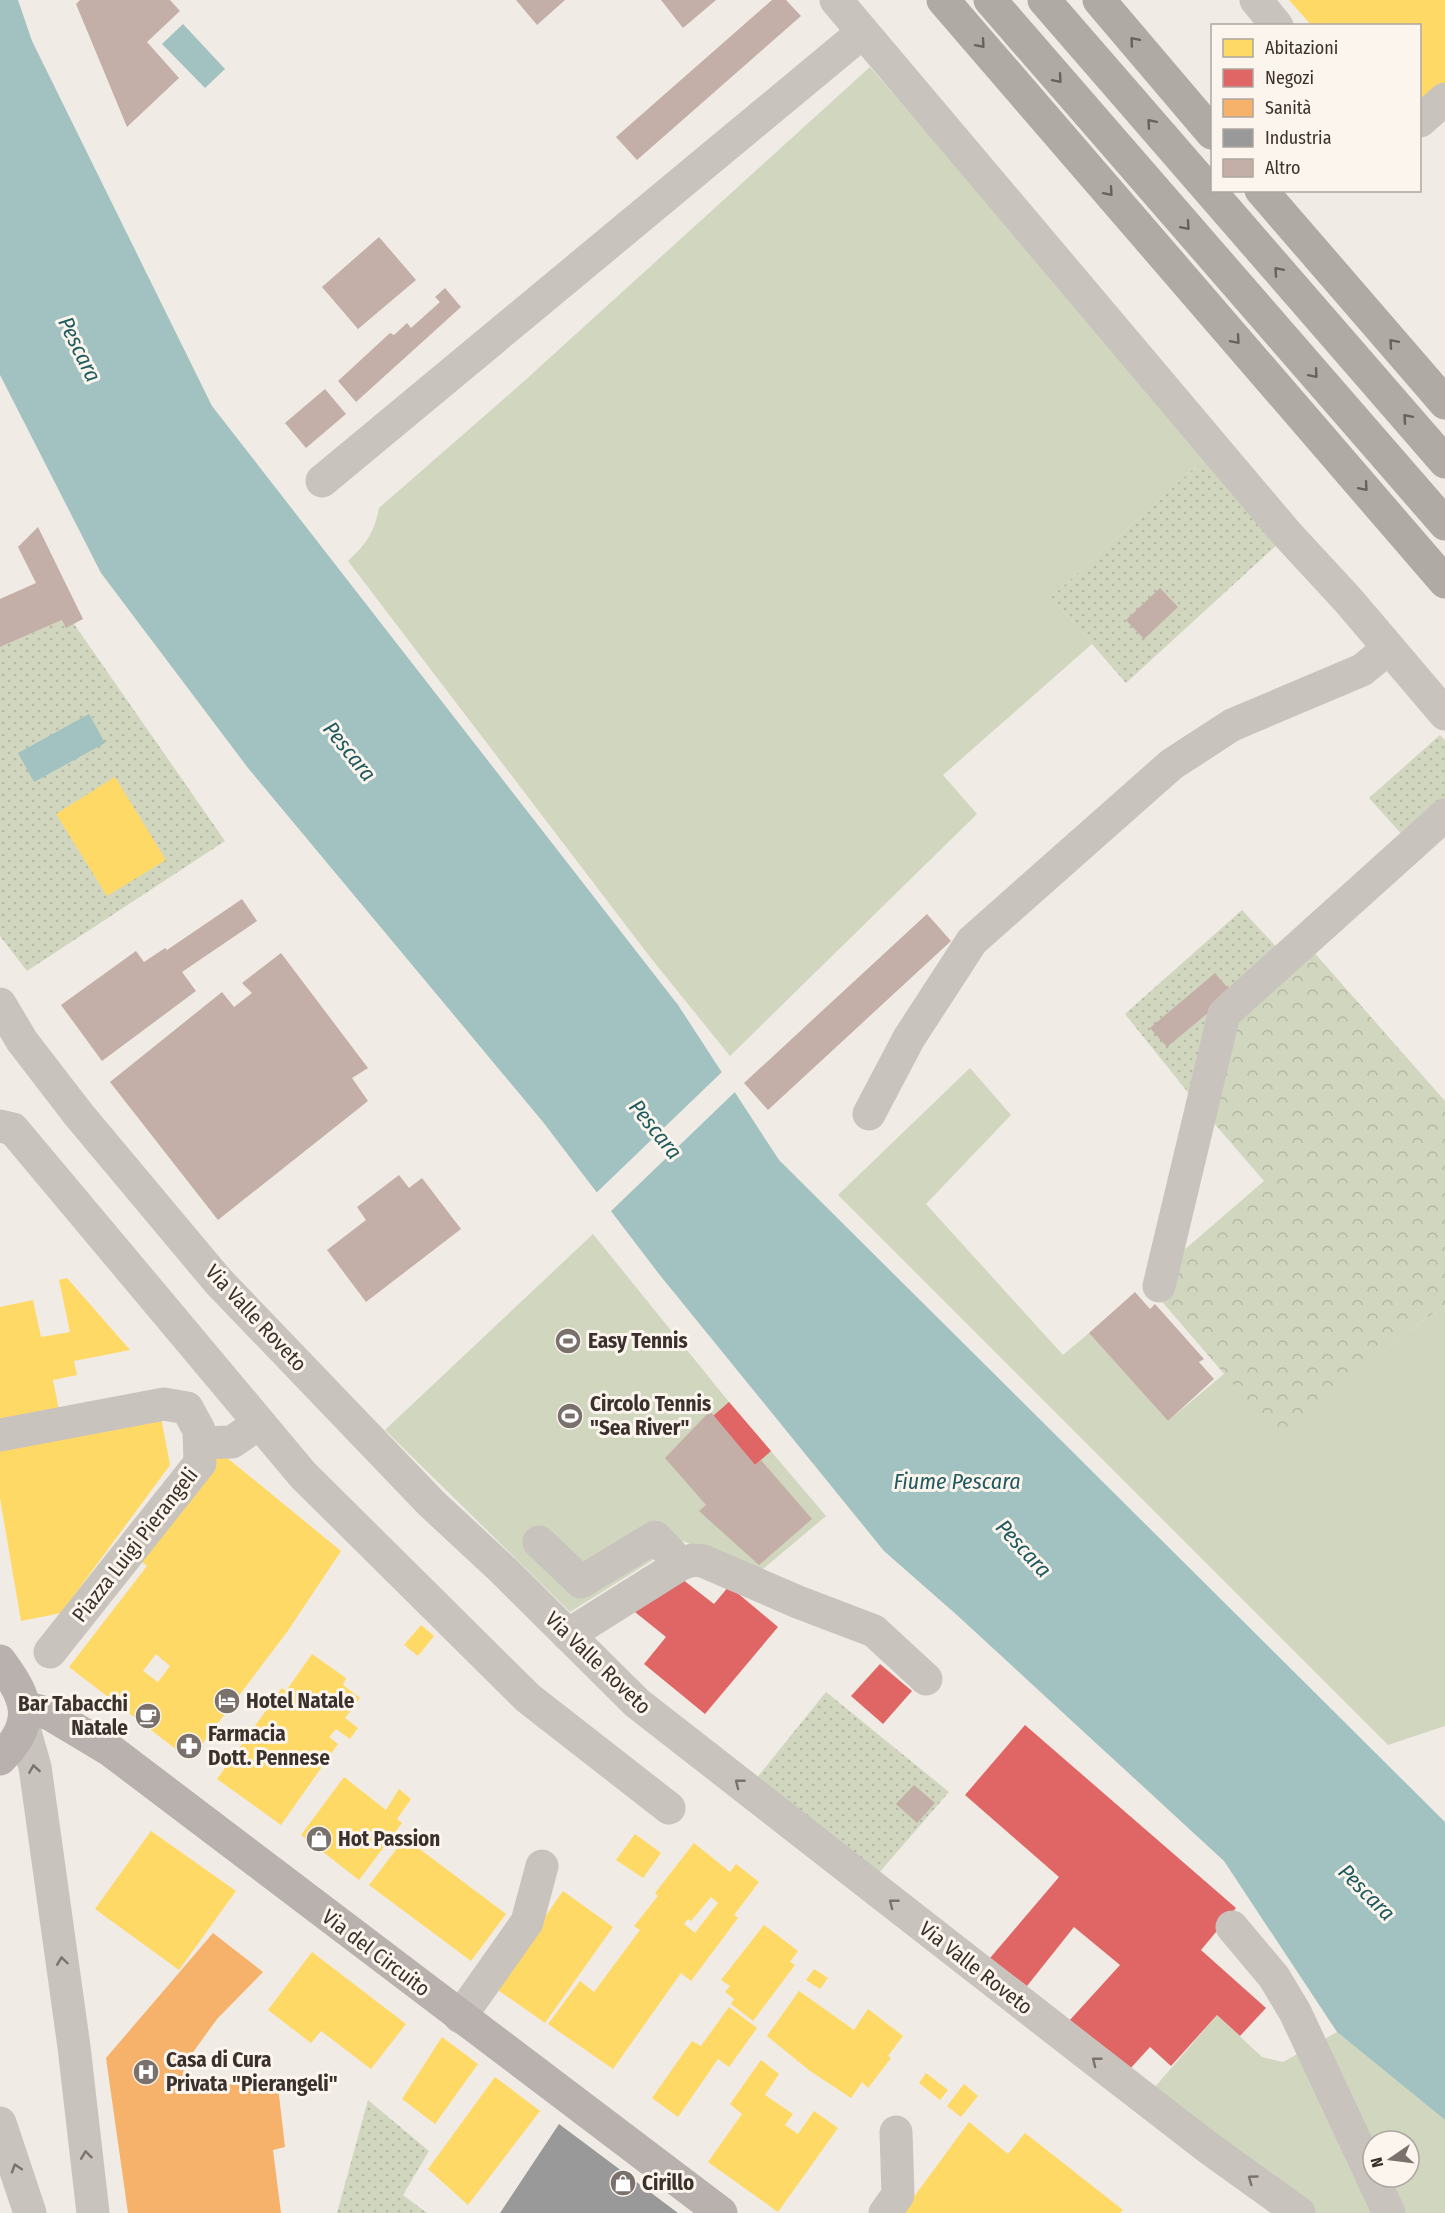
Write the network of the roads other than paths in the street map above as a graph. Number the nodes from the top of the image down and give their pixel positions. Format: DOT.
graph roads {
  1 [pos="836,0"];
  2 [pos="944,0"];
  3 [pos="1044,0"];
  4 [pos="1099,0"];
  5 [pos="1256,0"];
  6 [pos="991,2"];
  7 [pos="1275,24"];
  8 [pos="863,32"];
  9 [pos="1445,99"];
  10 [pos="1421,119"];
  11 [pos="1211,132"];
  12 [pos="1263,192"];
  13 [pos="1445,403"];
  14 [pos="1445,462"];
  15 [pos="322,481"];
  16 [pos="1445,524"];
  17 [pos="1445,582"];
  18 [pos="1389,648"];
  19 [pos="1445,714"];
  20 [pos="1445,815"];
  21 [pos="0,1004"];
  22 [pos="869,1114"];
  23 [pos="0,1126"];
  24 [pos="1159,1286"];
  25 [pos="258,1424"];
  26 [pos="0,1435"];
  27 [pos="200,1443"];
  28 [pos="539,1542"];
  29 [pos="681,1564"];
  30 [pos="568,1635"];
  31 [pos="50,1652"];
  32 [pos="2,1666"];
  33 [pos="927,1679"];
  34 [pos="24,1716"];
  35 [pos="0,1759"];
  36 [pos="669,1808"];
  37 [pos="542,1866"];
  38 [pos="1232,1927"];
  39 [pos="460,2017"];
  40 [pos="0,2123"];
  41 [pos="896,2133"];
  42 [pos="30,2213"];
  43 [pos="93,2213"];
  44 [pos="721,2213"];
  45 [pos="885,2213"];
  46 [pos="1299,2213"];
  47 [pos="1389,2213"];
  1 -- 8 [label="street"];
  2 -- 17 [label="highway, one-way"];
  14 -- 3 [label="highway, one-way"];
  11 -- 4 [label="highway, one-way"];
  5 -- 7 [label="street"];
  6 -- 16 [label="highway, one-way"];
  8 -- 15 [label="street"];
  8 -- 18 [label="street"];
  9 -- 10 [label="street"];
  13 -- 12 [label="highway, one-way"];
  18 -- 19 [label="street"];
  18 -- 22 [label="street"];
  20 -- 24 [label="street"];
  21 -- 30 [label="street, Via Valle Roveto"];
  23 -- 25 [label="street"];
  25 -- 27 [label="street"];
  25 -- 36 [label="street"];
  26 -- 27 [label="street, Piazza Luigi Pierangeli"];
  27 -- 31 [label="street, Piazza Luigi Pierangeli"];
  28 -- 29 [label="street"];
  29 -- 30 [label="street"];
  29 -- 33 [label="street"];
  46 -- 30 [label="street, Via Valle Roveto, one-way"];
  32 -- 34 [label="main road"];
  34 -- 35 [label="main road"];
  34 -- 39 [label="main road, Via del Circuito"];
  43 -- 34 [label="street, one-way"];
  37 -- 39 [label="street"];
  38 -- 47 [label="street"];
  39 -- 44 [label="main road, Via del Circuito"];
  42 -- 40 [label="street, one-way"];
  41 -- 45 [label="street"];
}
